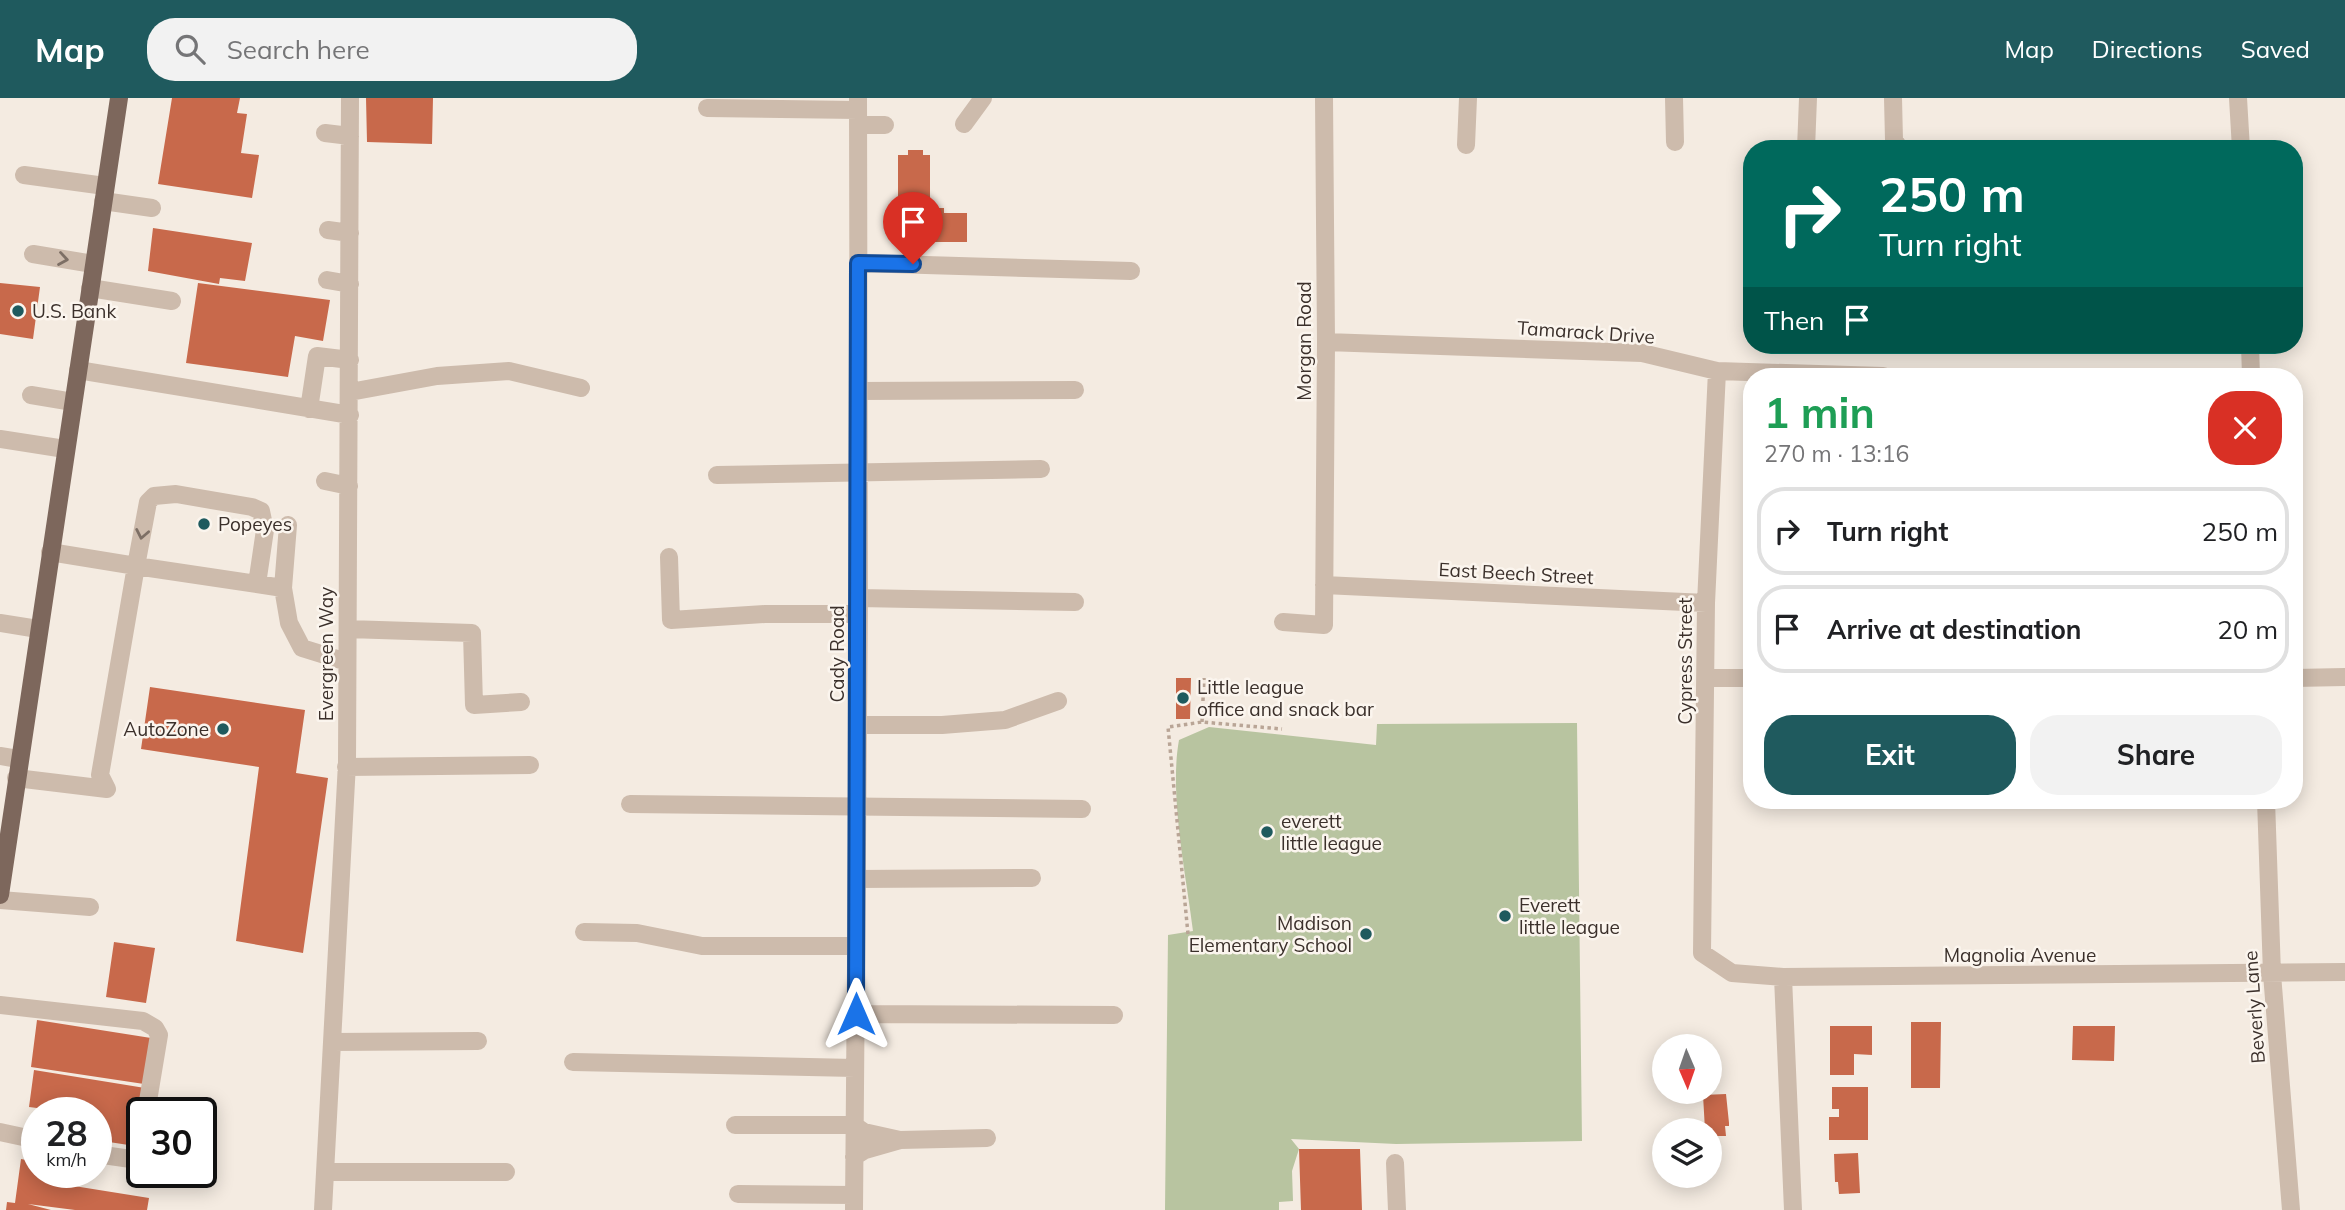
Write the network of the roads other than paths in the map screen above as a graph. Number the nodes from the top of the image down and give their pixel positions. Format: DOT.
graph roads {
  1 [pos="119,98"];
  2 [pos="350,98"];
  3 [pos="983,98"];
  4 [pos="1324,98"];
  5 [pos="1468,98"];
  6 [pos="1674,98"];
  7 [pos="1808,98"];
  8 [pos="1893,98"];
  9 [pos="2238,98"];
  10 [pos="707,108"];
  11 [pos="858,111"];
  12 [pos="964,124"];
  13 [pos="885,125"];
  14 [pos="326,133"];
  15 [pos="350,136"];
  16 [pos="1806,140"];
  17 [pos="1894,140"];
  18 [pos="2240,140"];
  19 [pos="1675,142"];
  20 [pos="1466,145"];
  21 [pos="24,175"];
  22 [pos="104,194"];
  23 [pos="152,208"];
  24 [pos="328,230"];
  25 [pos="350,233"];
  26 [pos="33,254"];
  27 [pos="858,263"];
  28 [pos="93,264"];
  29 [pos="1131,271"];
  30 [pos="327,280"];
  31 [pos="350,284"];
  32 [pos="90,288"];
  33 [pos="172,301"];
  34 [pos="1326,342"];
  35 [pos="350,360"];
  36 [pos="78,370"];
  37 [pos="1717,371"];
  38 [pos="1743,372"];
  39 [pos="582,387"];
  40 [pos="1075,390"];
  41 [pos="858,391"];
  42 [pos="350,392"];
  43 [pos="31,395"];
  44 [pos="73,402"];
  45 [pos="309,409"];
  46 [pos="349,415"];
  47 [pos="0,439"];
  48 [pos="65,449"];
  49 [pos="1041,469"];
  50 [pos="858,474"];
  51 [pos="717,475"];
  52 [pos="325,481"];
  53 [pos="349,485"];
  54 [pos="288,525"];
  55 [pos="50,552"];
  56 [pos="669,557"];
  57 [pos="136,566"];
  58 [pos="257,584"];
  59 [pos="1324,585"];
  60 [pos="283,588"];
  61 [pos="1074,602"];
  62 [pos="1706,603"];
  63 [pos="859,606"];
  64 [pos="1283,622"];
  65 [pos="0,623"];
  66 [pos="38,629"];
  67 [pos="348,629"];
  68 [pos="348,662"];
  69 [pos="2345,677"];
  70 [pos="1706,678"];
  71 [pos="1743,678"];
  72 [pos="2303,678"];
  73 [pos="1058,701"];
  74 [pos="521,702"];
  75 [pos="858,726"];
  76 [pos="0,756"];
  77 [pos="19,759"];
  78 [pos="530,765"];
  79 [pos="346,768"];
  80 [pos="16,778"];
  81 [pos="630,804"];
  82 [pos="857,807"];
  83 [pos="1082,809"];
  84 [pos="2266,809"];
  85 [pos="5,821"];
  86 [pos="857,878"];
  87 [pos="1032,878"];
  88 [pos="0,895"];
  89 [pos="0,900"];
  90 [pos="90,907"];
  91 [pos="584,932"];
  92 [pos="856,946"];
  93 [pos="1702,953"];
  94 [pos="2345,972"];
  95 [pos="2272,974"];
  96 [pos="1783,977"];
  97 [pos="0,1005"];
  98 [pos="856,1014"];
  99 [pos="1114,1015"];
  100 [pos="478,1041"];
  101 [pos="332,1042"];
  102 [pos="573,1062"];
  103 [pos="855,1068"];
  104 [pos="149,1097"];
  105 [pos="735,1125"];
  106 [pos="854,1125"];
  107 [pos="0,1132"];
  108 [pos="21,1137"];
  109 [pos="987,1138"];
  110 [pos="900,1140"];
  111 [pos="854,1157"];
  112 [pos="1395,1163"];
  113 [pos="325,1172"];
  114 [pos="506,1172"];
  115 [pos="738,1194"];
  116 [pos="854,1202"];
  117 [pos="323,1210"];
  118 [pos="1397,1210"];
  119 [pos="1793,1210"];
  120 [pos="2291,1210"];
  1 -- 22 [label="main road"];
  2 -- 15 [label="street, Evergreen Way"];
  3 -- 12 [label="street"];
  4 -- 34 [label="street, Morgan Road"];
  5 -- 20 [label="street"];
  6 -- 19 [label="street"];
  7 -- 16 [label="street"];
  8 -- 17 [label="street"];
  9 -- 18 [label="street"];
  10 -- 11 [label="street"];
  11 -- 13 [label="street"];
  11 -- 27 [label="street, Cady Road"];
  14 -- 15 [label="street"];
  15 -- 25 [label="street, Evergreen Way"];
  21 -- 22 [label="street"];
  22 -- 23 [label="street"];
  22 -- 28 [label="main road"];
  24 -- 25 [label="street"];
  25 -- 31 [label="street, Evergreen Way"];
  26 -- 28 [label="street, one-way"];
  27 -- 29 [label="street"];
  27 -- 41 [label="street, Cady Road"];
  28 -- 32 [label="main road"];
  30 -- 31 [label="street"];
  31 -- 35 [label="street, Evergreen Way"];
  32 -- 33 [label="street"];
  32 -- 36 [label="main road"];
  34 -- 37 [label="street, Tamarack Drive"];
  34 -- 59 [label="street, Morgan Road"];
  35 -- 42 [label="street, Evergreen Way"];
  35 -- 45 [label="street"];
  36 -- 44 [label="main road"];
  36 -- 45 [label="street"];
  37 -- 38 [label="street, Tamarack Drive"];
  37 -- 62 [label="street, Cypress Street"];
  39 -- 42 [label="street"];
  40 -- 41 [label="street"];
  41 -- 50 [label="street, Cady Road"];
  42 -- 46 [label="street, Evergreen Way"];
  43 -- 44 [label="street"];
  44 -- 48 [label="main road"];
  45 -- 46 [label="street"];
  46 -- 53 [label="street, Evergreen Way"];
  47 -- 48 [label="street"];
  48 -- 55 [label="main road"];
  49 -- 50 [label="street"];
  50 -- 51 [label="street"];
  50 -- 63 [label="street, Cady Road"];
  52 -- 53 [label="street"];
  53 -- 67 [label="street, Evergreen Way"];
  54 -- 60 [label="street"];
  55 -- 57 [label="street"];
  55 -- 66 [label="main road"];
  56 -- 63 [label="street"];
  57 -- 58 [label="street"];
  58 -- 57 [label="street, one-way"];
  57 -- 80 [label="street"];
  58 -- 60 [label="street"];
  59 -- 62 [label="street, East Beech Street"];
  59 -- 64 [label="street, Morgan Road"];
  60 -- 68 [label="street"];
  61 -- 63 [label="street"];
  62 -- 70 [label="street, Cypress Street"];
  63 -- 75 [label="street, Cady Road"];
  65 -- 66 [label="street"];
  66 -- 77 [label="main road"];
  67 -- 68 [label="street, Evergreen Way"];
  67 -- 74 [label="street"];
  68 -- 79 [label="street, Evergreen Way"];
  69 -- 72 [label="street"];
  70 -- 71 [label="street"];
  70 -- 93 [label="street, Cypress Street"];
  73 -- 75 [label="street"];
  75 -- 82 [label="street, Cady Road"];
  76 -- 77 [label="street"];
  77 -- 80 [label="main road"];
  78 -- 79 [label="street"];
  79 -- 101 [label="street, Evergreen Way"];
  80 -- 85 [label="main road"];
  81 -- 82 [label="street"];
  82 -- 83 [label="street"];
  82 -- 86 [label="street, Cady Road"];
  84 -- 95 [label="street, Beverly Lane"];
  85 -- 88 [label="main road"];
  86 -- 87 [label="street"];
  86 -- 92 [label="street, Cady Road"];
  89 -- 90 [label="street"];
  91 -- 92 [label="street"];
  92 -- 98 [label="street, Cady Road"];
  93 -- 96 [label="street, Magnolia Avenue"];
  94 -- 95 [label="street, Magnolia Avenue"];
  95 -- 96 [label="street, Magnolia Avenue"];
  95 -- 120 [label="street, Beverly Lane"];
  96 -- 119 [label="street"];
  97 -- 104 [label="street"];
  98 -- 99 [label="street"];
  98 -- 103 [label="street, Cady Road"];
  100 -- 101 [label="street"];
  101 -- 113 [label="street, Evergreen Way"];
  102 -- 103 [label="street"];
  103 -- 106 [label="street, Cady Road"];
  105 -- 106 [label="street"];
  106 -- 110 [label="street"];
  106 -- 111 [label="street, Cady Road"];
  107 -- 108 [label="street"];
  109 -- 110 [label="street"];
  110 -- 111 [label="street"];
  111 -- 116 [label="street, Cady Road"];
  112 -- 118 [label="street"];
  113 -- 114 [label="street"];
  113 -- 117 [label="street, Evergreen Way"];
  115 -- 116 [label="street"];
}
